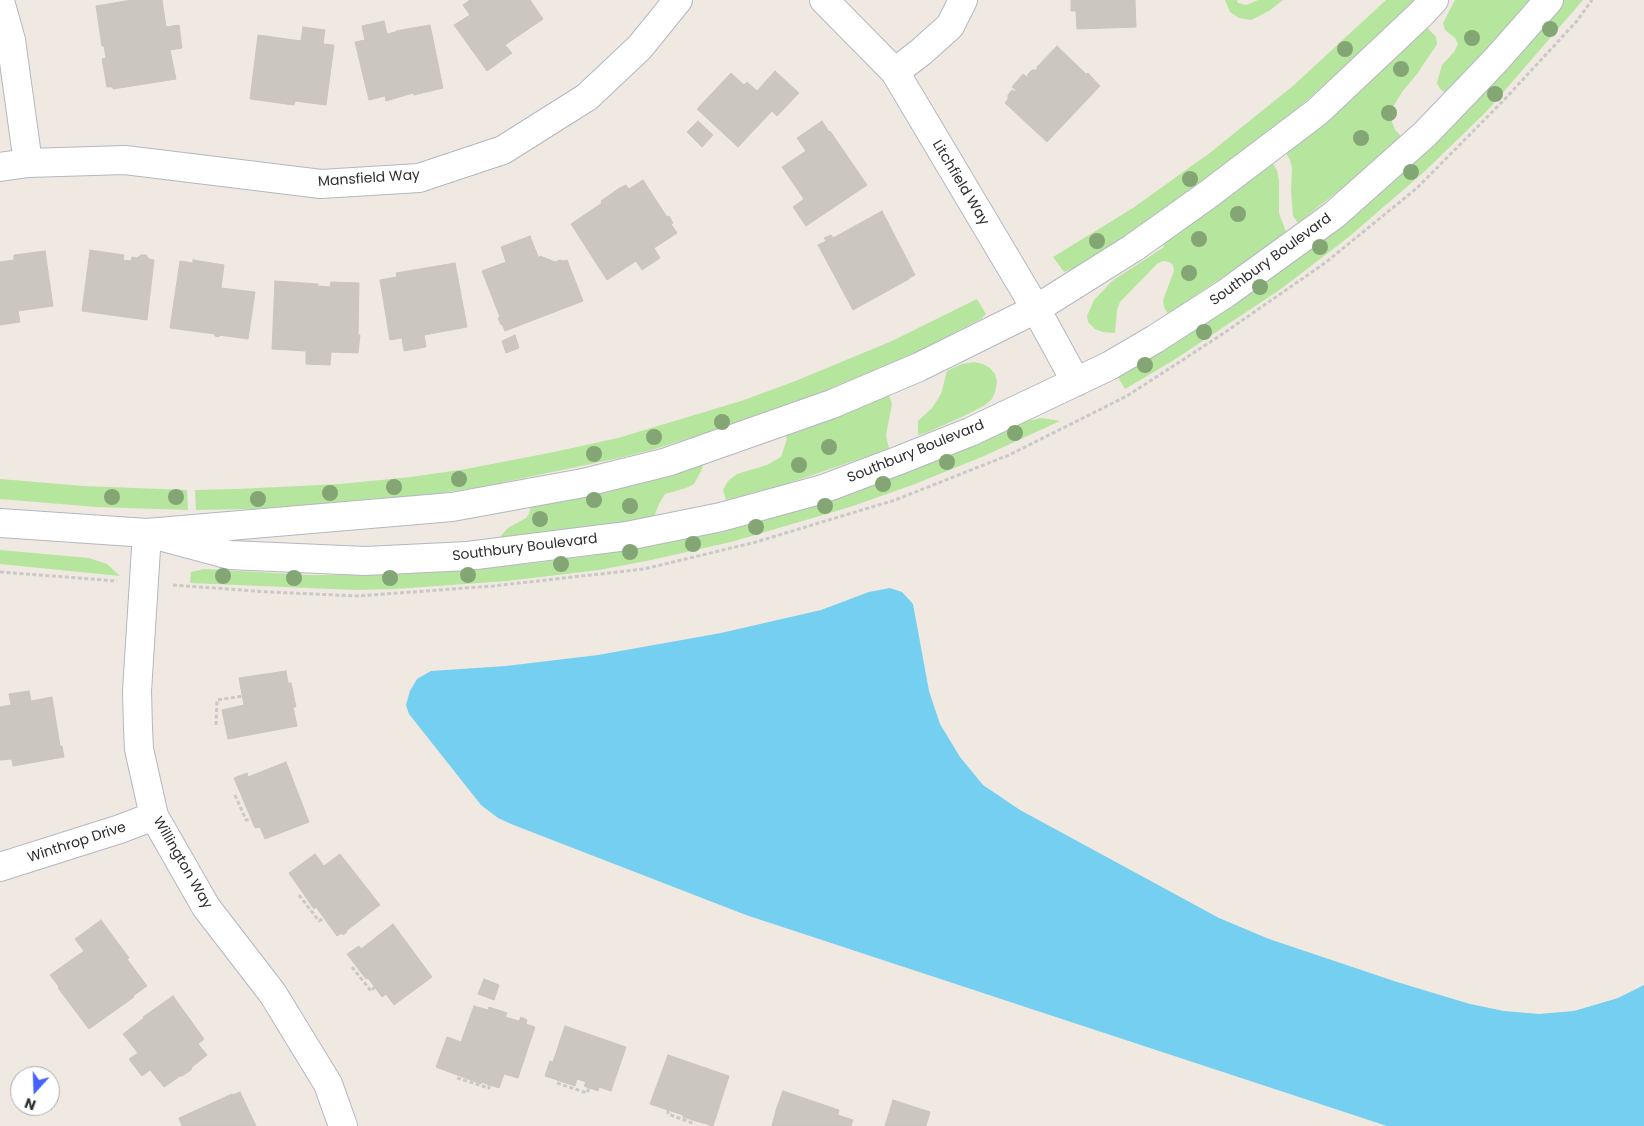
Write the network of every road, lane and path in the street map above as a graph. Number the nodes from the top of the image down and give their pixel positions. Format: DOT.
graph roads {
  1 [pos="678,0"];
  2 [pos="963,0"];
  3 [pos="1434,0"];
  4 [pos="1549,0"];
  5 [pos="0,1"];
  6 [pos="839,5"];
  7 [pos="895,72"];
  8 [pos="28,163"];
  9 [pos="0,167"];
  10 [pos="1036,309"];
  11 [pos="1076,382"];
  12 [pos="1110,404"];
  13 [pos="1067,426"];
  14 [pos="0,523"];
  15 [pos="147,533"];
  16 [pos="0,572"];
  17 [pos="121,581"];
  18 [pos="243,696"];
  19 [pos="216,725"];
  20 [pos="235,795"];
  21 [pos="154,816"];
  22 [pos="252,819"];
  23 [pos="0,867"];
  24 [pos="299,895"];
  25 [pos="324,918"];
  26 [pos="352,967"];
  27 [pos="376,988"];
  28 [pos="457,1078"];
  29 [pos="558,1083"];
  30 [pos="489,1085"];
  31 [pos="589,1088"];
  32 [pos="668,1110"];
  33 [pos="695,1124"];
  34 [pos="343,1126"];
  1 -- 8 [label="street, Mansfield Way"];
  2 -- 7 [label="street"];
  3 -- 10 [label="street, Southbury Boulevard"];
  4 -- 11 [label="street, Southbury Boulevard"];
  5 -- 8 [label="street"];
  6 -- 7 [label="street, Litchfield Way"];
  7 -- 10 [label="street, Litchfield Way"];
  8 -- 9 [label="street, Mansfield Way"];
  10 -- 11 [label="street, Litchfield Way"];
  10 -- 15 [label="street, Southbury Boulevard"];
  11 -- 15 [label="street, Southbury Boulevard"];
  12 -- 13 [label="path"];
  14 -- 15 [label="street, Southbury Boulevard"];
  15 -- 21 [label="street, Willington Way"];
  16 -- 17 [label="path"];
  18 -- 19 [label="path"];
  20 -- 22 [label="path"];
  21 -- 23 [label="street, Winthrop Drive"];
  21 -- 34 [label="street, Willington Way"];
  24 -- 25 [label="path"];
  26 -- 27 [label="path"];
  28 -- 30 [label="path"];
  29 -- 31 [label="path"];
  32 -- 33 [label="path"];
}
